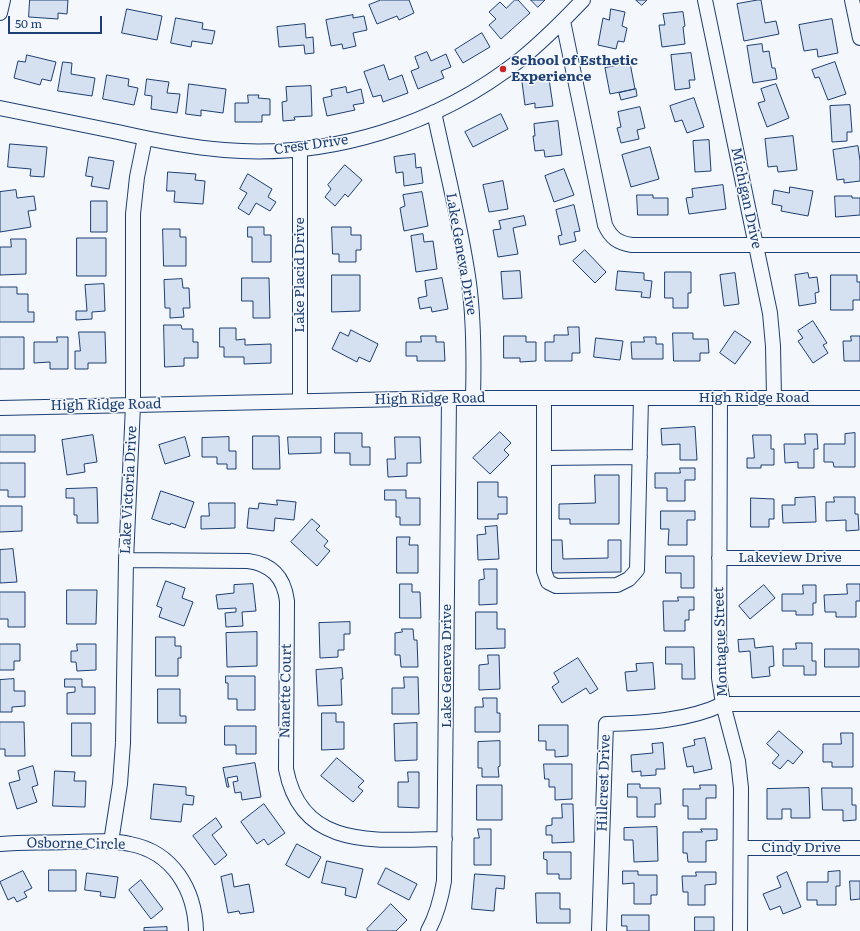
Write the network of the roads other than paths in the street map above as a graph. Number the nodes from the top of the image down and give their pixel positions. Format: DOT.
graph roads {
  1 [pos="3,0"];
  2 [pos="583,0"];
  3 [pos="705,0"];
  4 [pos="852,0"];
  5 [pos="0,13"];
  6 [pos="563,21"];
  7 [pos="860,38"];
  8 [pos="0,108"];
  9 [pos="434,112"];
  10 [pos="145,138"];
  11 [pos="300,149"];
  12 [pos="756,245"];
  13 [pos="860,245"];
  14 [pos="448,398"];
  15 [pos="473,398"];
  16 [pos="544,398"];
  17 [pos="641,398"];
  18 [pos="720,398"];
  19 [pos="774,398"];
  20 [pos="860,398"];
  21 [pos="300,401"];
  22 [pos="133,405"];
  23 [pos="0,408"];
  24 [pos="640,457"];
  25 [pos="544,458"];
  26 [pos="719,558"];
  27 [pos="860,558"];
  28 [pos="126,560"];
  29 [pos="723,704"];
  30 [pos="860,704"];
  31 [pos="445,839"];
  32 [pos="1,842"];
  33 [pos="111,842"];
  34 [pos="741,848"];
  35 [pos="860,848"];
  36 [pos="196,931"];
  37 [pos="428,931"];
  38 [pos="599,931"];
  39 [pos="740,931"];
  1 -- 5 [label="street"];
  2 -- 6 [label="street, Crest Drive"];
  3 -- 12 [label="street, Michigan Drive"];
  4 -- 7 [label="street"];
  6 -- 9 [label="street, Crest Drive"];
  6 -- 12 [label="street"];
  8 -- 10 [label="street, Crest Drive"];
  9 -- 11 [label="street, Crest Drive"];
  9 -- 15 [label="street, Lake Geneva Drive"];
  10 -- 11 [label="street, Crest Drive"];
  10 -- 22 [label="street, Lake Victoria Drive"];
  11 -- 21 [label="street, Lake Placid Drive"];
  12 -- 13 [label="street"];
  12 -- 19 [label="street, Michigan Drive"];
  14 -- 15 [label="street, High Ridge Road"];
  14 -- 21 [label="street, High Ridge Road"];
  14 -- 31 [label="street, Lake Geneva Drive"];
  15 -- 16 [label="street, High Ridge Road"];
  16 -- 17 [label="street, High Ridge Road"];
  16 -- 25 [label="street"];
  17 -- 18 [label="street, High Ridge Road"];
  17 -- 24 [label="street"];
  18 -- 19 [label="street, High Ridge Road"];
  18 -- 26 [label="street, Montague Street"];
  19 -- 20 [label="street, High Ridge Road"];
  21 -- 22 [label="street, High Ridge Road"];
  22 -- 23 [label="street, High Ridge Road"];
  22 -- 28 [label="street, Lake Victoria Drive"];
  24 -- 25 [label="street"];
  24 -- 25 [label="street"];
  26 -- 27 [label="street, Lakeview Drive"];
  26 -- 29 [label="street, Montague Street"];
  28 -- 31 [label="street, Nanette Court"];
  28 -- 33 [label="street, Lake Victoria Drive"];
  29 -- 30 [label="street, Hillcrest Drive"];
  29 -- 34 [label="street, Montague Street"];
  29 -- 38 [label="street, Hillcrest Drive"];
  31 -- 37 [label="street, Lake Geneva Drive"];
  32 -- 33 [label="street, Osborne Circle"];
  33 -- 36 [label="street, Osborne Circle"];
  34 -- 35 [label="street, Cindy Drive"];
  34 -- 39 [label="street, Montague Street"];
}
